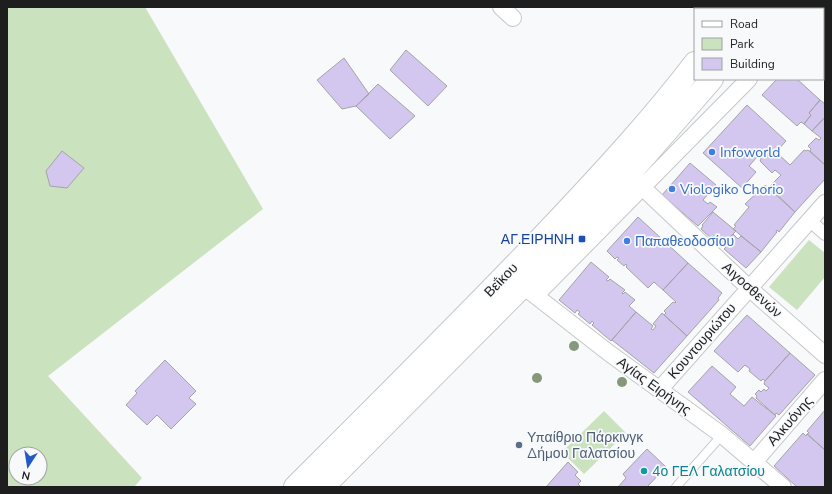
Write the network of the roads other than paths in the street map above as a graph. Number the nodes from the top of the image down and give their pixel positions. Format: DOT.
graph roads {
  1 [pos="501,7"];
  2 [pos="513,18"];
  3 [pos="694,64"];
  4 [pos="711,80"];
  5 [pos="748,80"];
  6 [pos="637,179"];
  7 [pos="825,203"];
  8 [pos="810,220"];
  9 [pos="825,234"];
  10 [pos="749,288"];
  11 [pos="530,291"];
  12 [pos="825,355"];
  13 [pos="825,380"];
  14 [pos="660,389"];
  15 [pos="722,436"];
  16 [pos="754,462"];
  17 [pos="775,484"];
  18 [pos="294,487"];
  19 [pos="323,487"];
  20 [pos="676,487"];
  1 -- 2 [label="street"];
  3 -- 18 [label="main road, Βεΐκου"];
  4 -- 6 [label="main road, Βεΐκου"];
  5 -- 6 [label="street"];
  6 -- 10 [label="street, Αιγοσθενών"];
  6 -- 11 [label="main road, Βεΐκου"];
  7 -- 8 [label="street, Κουντουριώτου"];
  8 -- 9 [label="street"];
  8 -- 10 [label="street, Κουντουριώτου"];
  10 -- 12 [label="street, Αιγοσθενών"];
  10 -- 14 [label="street, Κουντουριώτου"];
  11 -- 14 [label="street, Αγίας Ειρήνης"];
  11 -- 19 [label="main road, Βεΐκου"];
  13 -- 16 [label="street, Αλκυόνης"];
  14 -- 15 [label="street, Αγίας Ειρήνης"];
  15 -- 16 [label="street, Αγίας Ειρήνης"];
  15 -- 20 [label="lane"];
  16 -- 17 [label="street, Αγίας Ειρήνης"];
}
